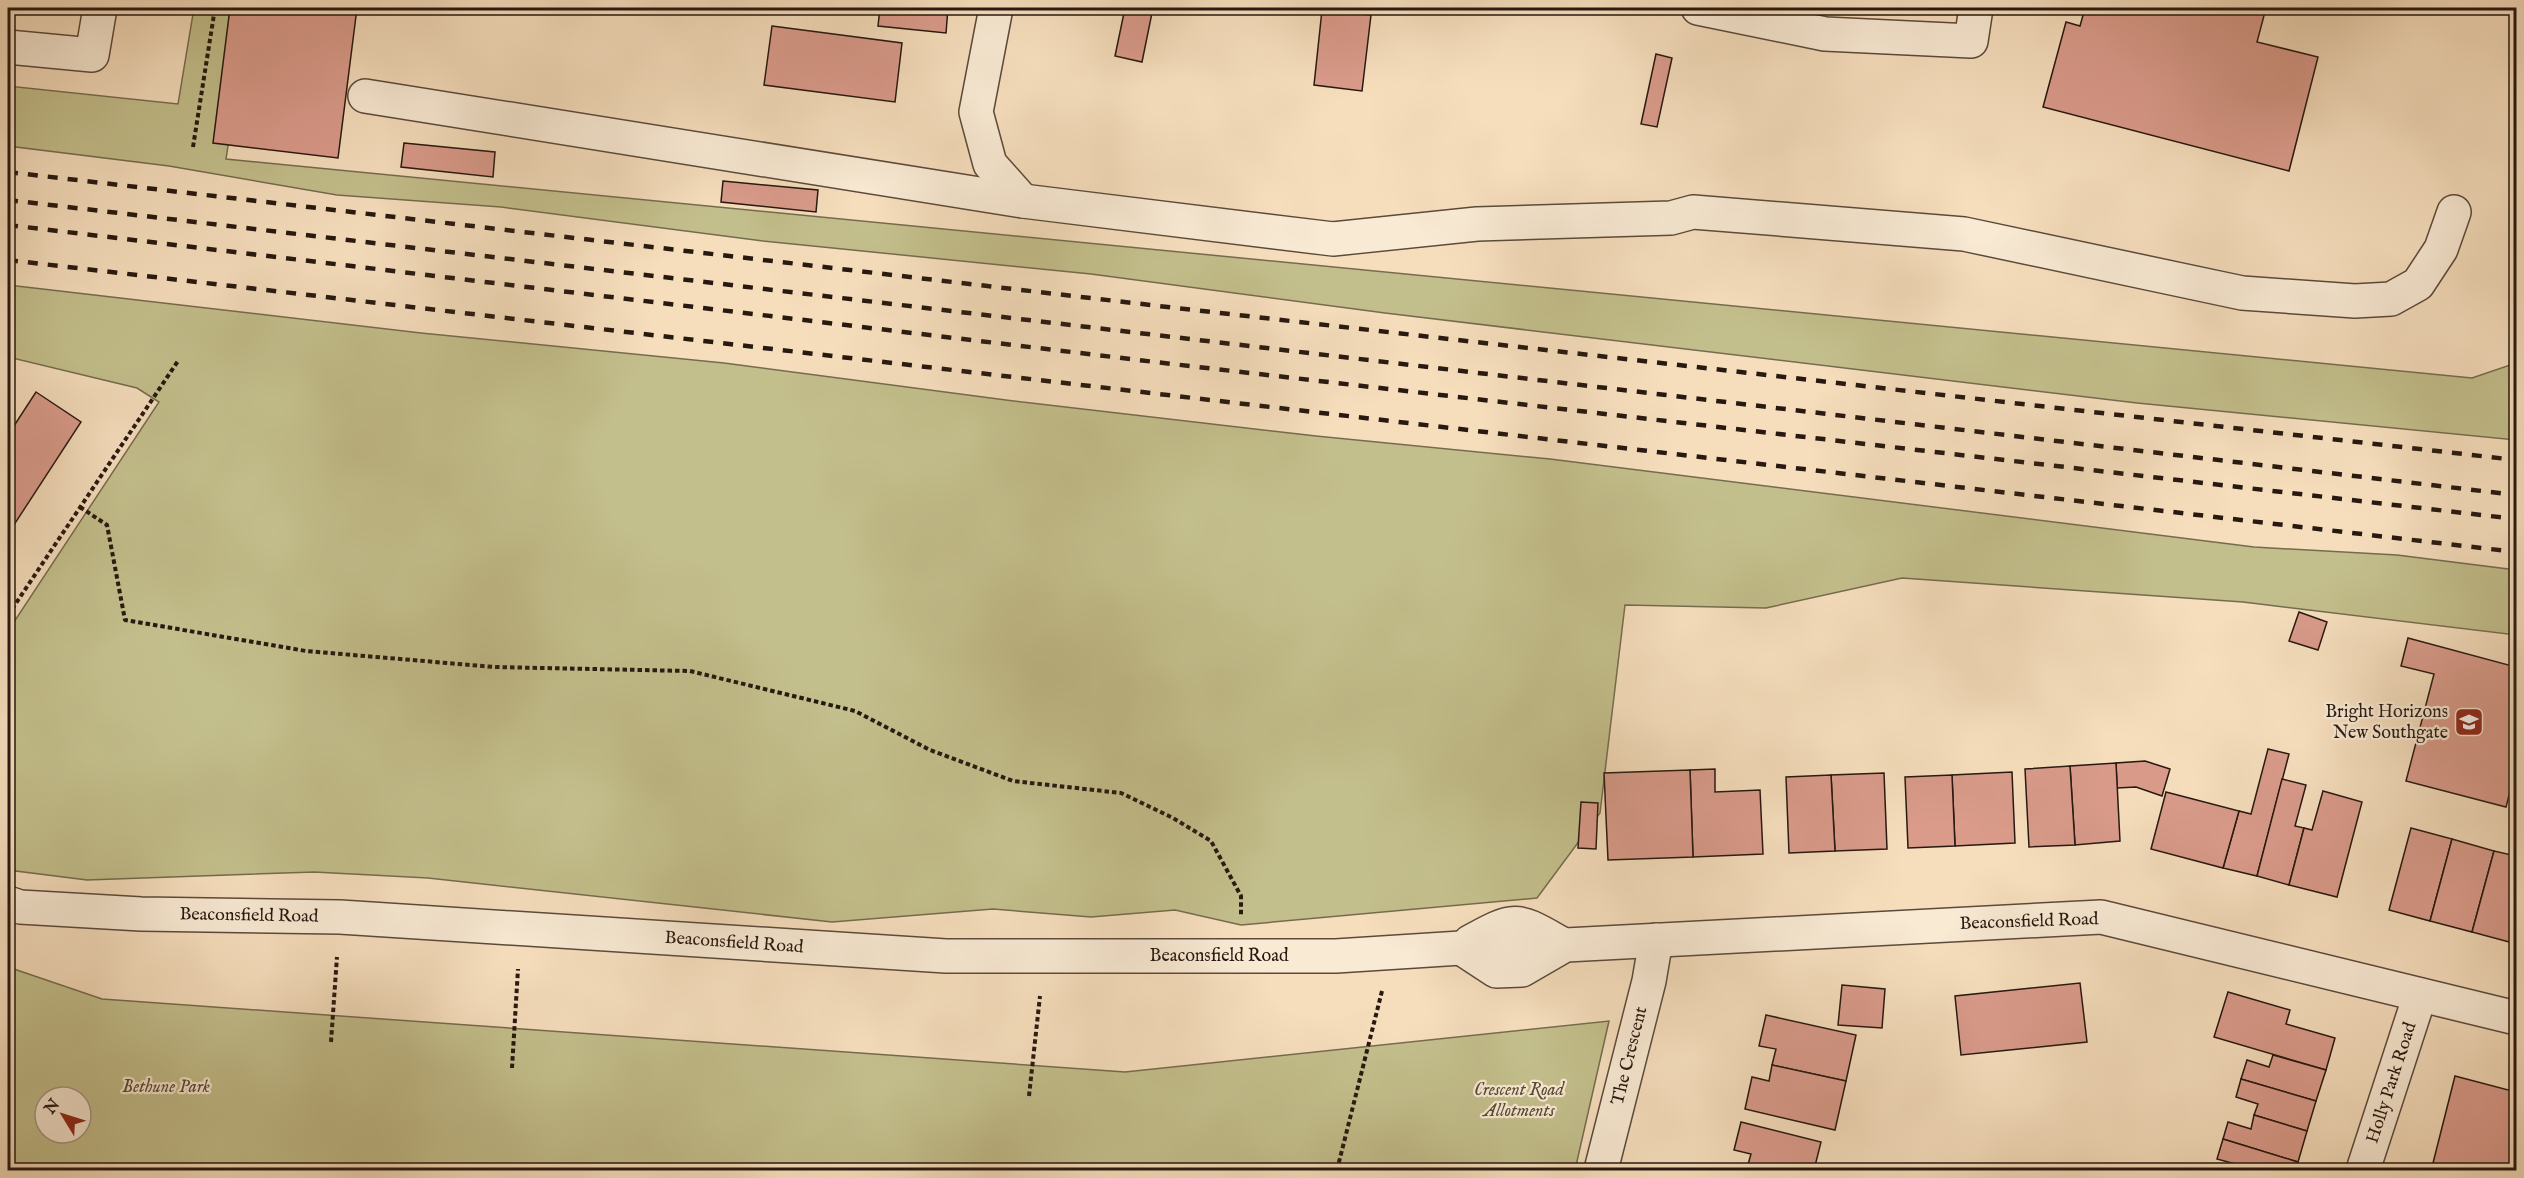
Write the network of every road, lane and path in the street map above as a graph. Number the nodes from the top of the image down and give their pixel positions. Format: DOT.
graph roads {
  1 [pos="100,8"];
  2 [pos="215,8"];
  3 [pos="996,8"];
  4 [pos="1698,8"];
  5 [pos="1976,8"];
  6 [pos="8,47"];
  7 [pos="365,96"];
  8 [pos="193,147"];
  9 [pos="1023,201"];
  10 [pos="2454,212"];
  11 [pos="178,361"];
  12 [pos="80,507"];
  13 [pos="8,615"];
  14 [pos="8,903"];
  15 [pos="340,917"];
  16 [pos="521,929"];
  17 [pos="1656,940"];
  18 [pos="1566,945"];
  19 [pos="1461,948"];
  20 [pos="1389,952"];
  21 [pos="1044,956"];
  22 [pos="1241,956"];
  23 [pos="2420,995"];
  24 [pos="2517,1018"];
  25 [pos="331,1042"];
  26 [pos="512,1068"];
  27 [pos="1029,1096"];
  28 [pos="1337,1170"];
  29 [pos="1601,1170"];
  30 [pos="2363,1170"];
  1 -- 6 [label="street"];
  2 -- 8 [label="path"];
  3 -- 9 [label="street"];
  4 -- 5 [label="street"];
  7 -- 9 [label="street"];
  9 -- 10 [label="street"];
  11 -- 12 [label="path"];
  12 -- 13 [label="path"];
  12 -- 22 [label="path"];
  14 -- 15 [label="street, Beaconsfield Road"];
  15 -- 16 [label="street, Beaconsfield Road"];
  15 -- 25 [label="path"];
  16 -- 21 [label="street, Beaconsfield Road"];
  16 -- 26 [label="path"];
  17 -- 18 [label="street, Beaconsfield Road"];
  17 -- 23 [label="street, Beaconsfield Road"];
  17 -- 29 [label="street, The Crescent"];
  18 -- 19 [label="street, Beaconsfield Road"];
  18 -- 19 [label="street, Beaconsfield Road"];
  19 -- 20 [label="street, Beaconsfield Road"];
  20 -- 22 [label="street, Beaconsfield Road"];
  20 -- 28 [label="path"];
  21 -- 22 [label="street, Beaconsfield Road"];
  21 -- 27 [label="path"];
  23 -- 24 [label="street, Beaconsfield Road"];
  23 -- 30 [label="street, Holly Park Road"];
}
